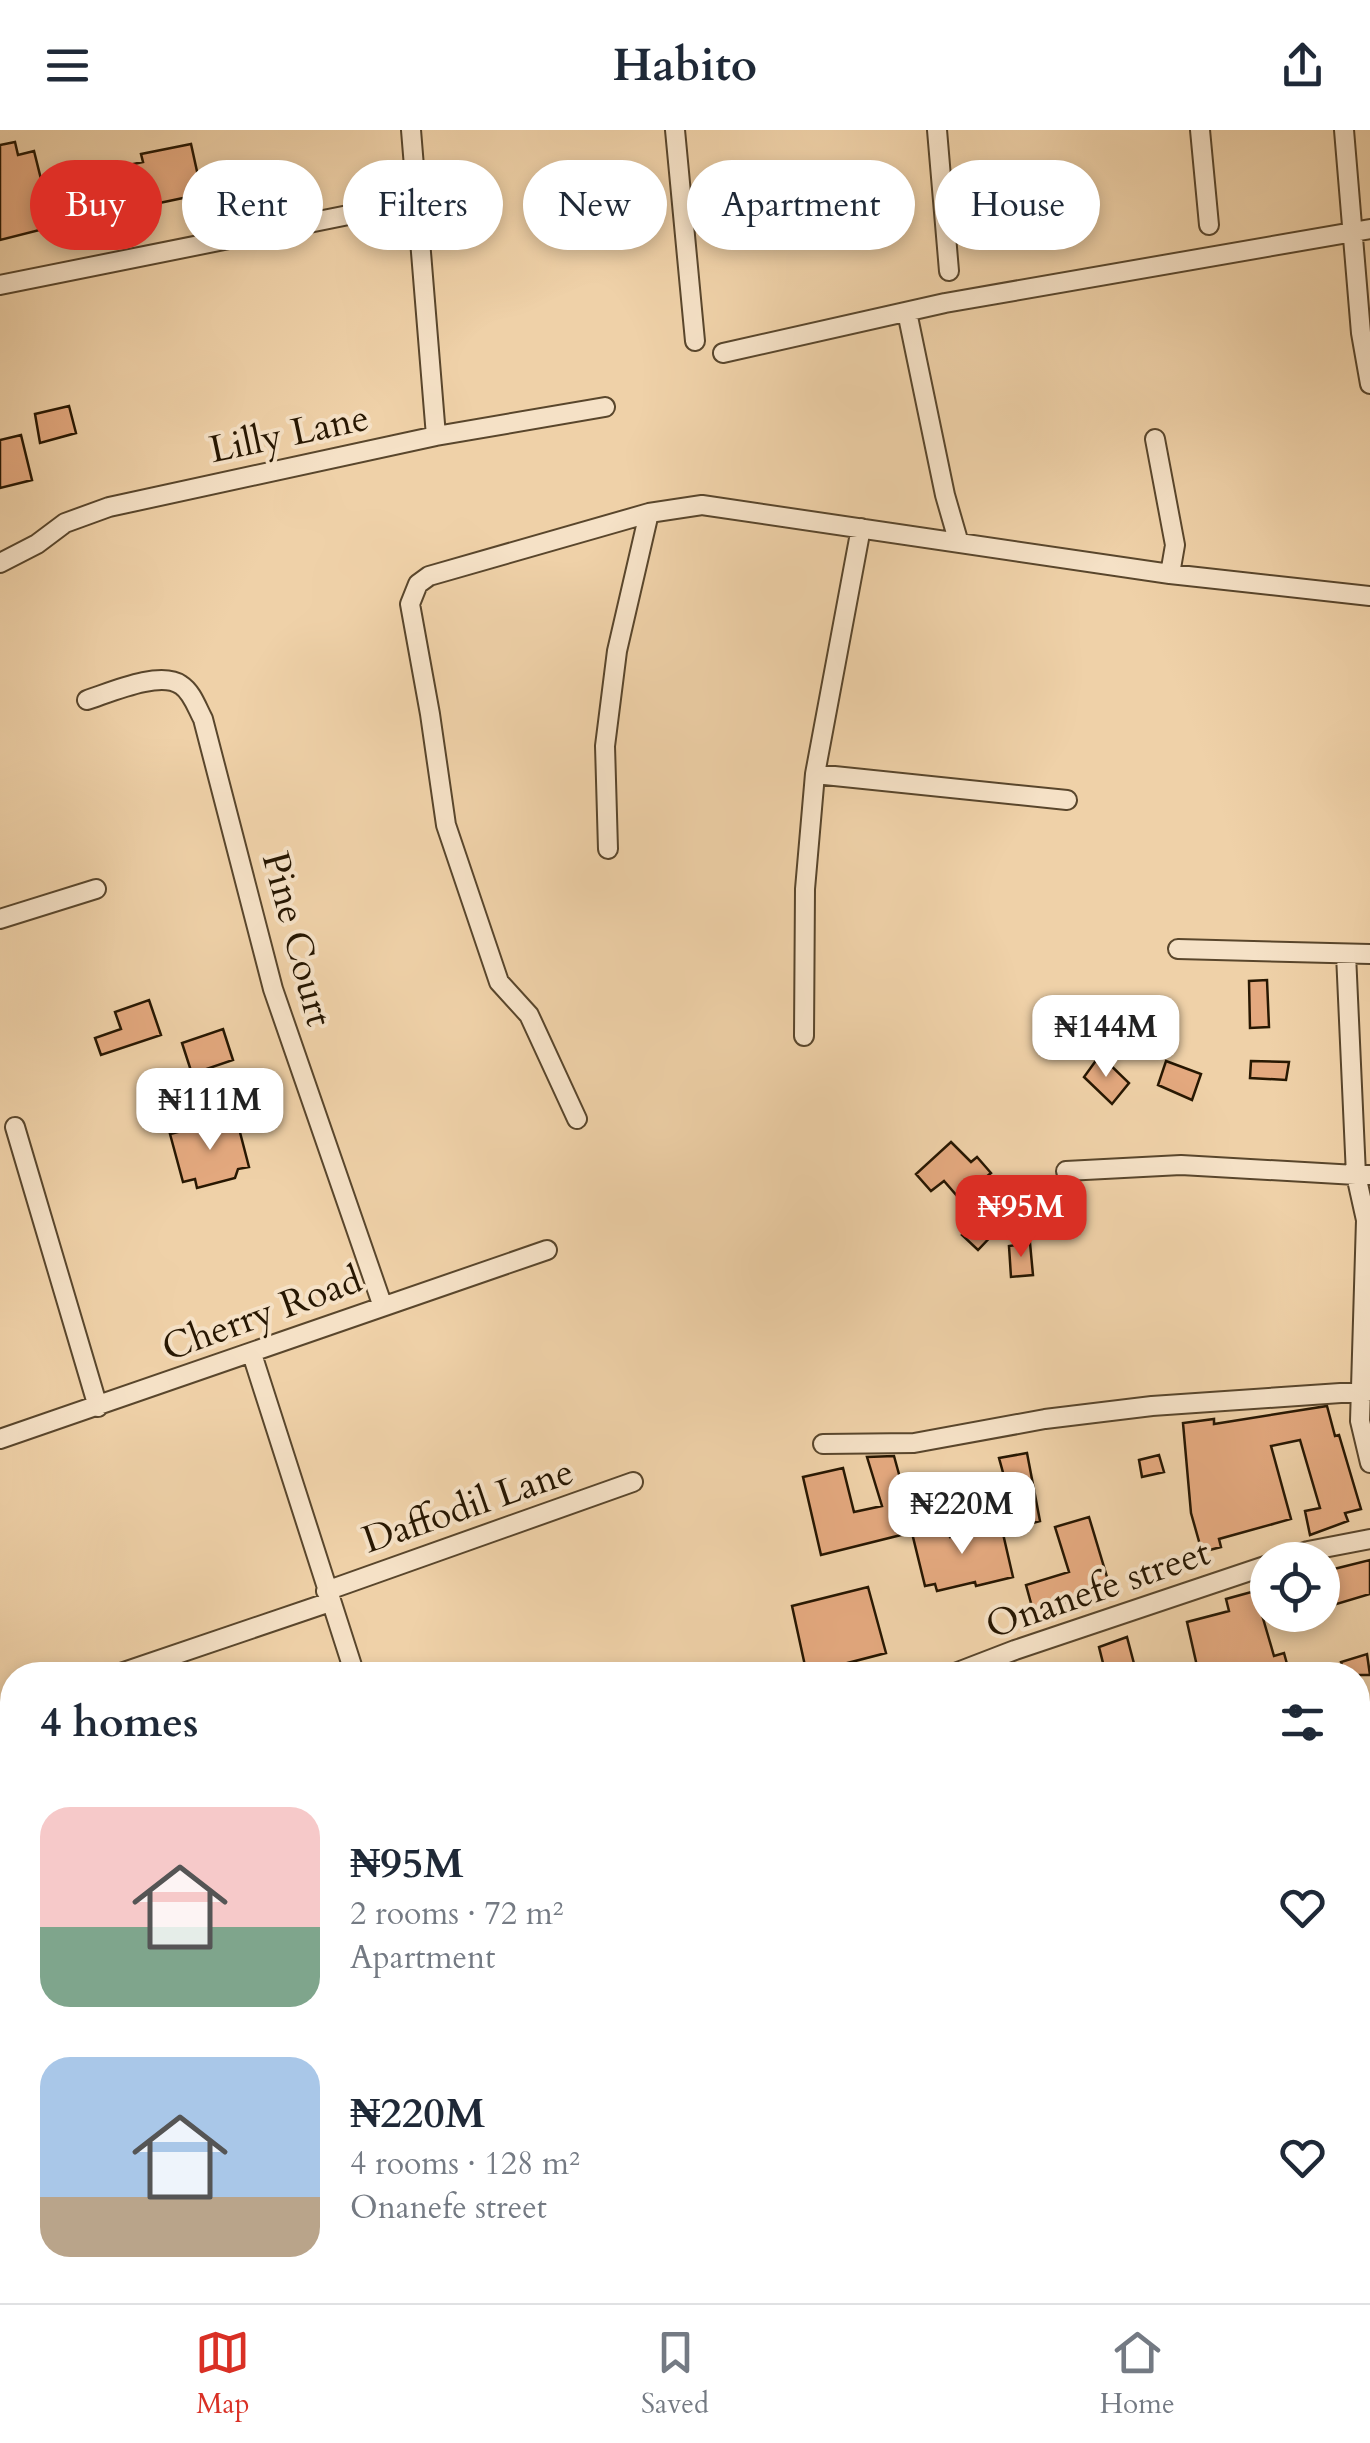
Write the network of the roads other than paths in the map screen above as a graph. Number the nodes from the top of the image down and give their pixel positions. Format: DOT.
graph roads {
  1 [pos="411,130"];
  2 [pos="675,130"];
  3 [pos="937,130"];
  4 [pos="1200,130"];
  5 [pos="1344,130"];
  6 [pos="414,160"];
  7 [pos="343,216"];
  8 [pos="1210,225"];
  9 [pos="1362,230"];
  10 [pos="422,250"];
  11 [pos="949,271"];
  12 [pos="0,285"];
  13 [pos="907,312"];
  14 [pos="695,341"];
  15 [pos="723,353"];
  16 [pos="1370,384"];
  17 [pos="605,407"];
  18 [pos="436,436"];
  19 [pos="1155,439"];
  20 [pos="648,512"];
  21 [pos="861,528"];
  22 [pos="958,540"];
  23 [pos="0,563"];
  24 [pos="1170,574"];
  25 [pos="1370,596"];
  26 [pos="87,700"];
  27 [pos="815,774"];
  28 [pos="1068,800"];
  29 [pos="608,849"];
  30 [pos="96,889"];
  31 [pos="0,919"];
  32 [pos="1178,950"];
  33 [pos="1346,954"];
  34 [pos="1370,954"];
  35 [pos="804,1036"];
  36 [pos="577,1119"];
  37 [pos="15,1128"];
  38 [pos="1066,1172"];
  39 [pos="1363,1175"];
  40 [pos="547,1250"];
  41 [pos="382,1304"];
  42 [pos="252,1354"];
  43 [pos="1365,1392"];
  44 [pos="98,1407"];
  45 [pos="0,1439"];
  46 [pos="823,1444"];
  47 [pos="1370,1463"];
  48 [pos="633,1482"];
  49 [pos="1370,1540"];
  50 [pos="1340,1545"];
  51 [pos="1250,1571"];
  52 [pos="328,1596"];
  53 [pos="149,1662"];
  54 [pos="351,1662"];
  55 [pos="984,1662"];
  1 -- 6 [label="street"];
  2 -- 14 [label="street"];
  3 -- 11 [label="street"];
  4 -- 8 [label="street"];
  5 -- 9 [label="street"];
  7 -- 12 [label="street"];
  9 -- 13 [label="street"];
  9 -- 16 [label="street"];
  10 -- 18 [label="street"];
  13 -- 15 [label="street"];
  13 -- 22 [label="street"];
  17 -- 18 [label="street, Lilly Lane"];
  18 -- 23 [label="street, Lilly Lane"];
  19 -- 24 [label="street"];
  20 -- 21 [label="street"];
  20 -- 29 [label="street"];
  20 -- 36 [label="street"];
  21 -- 22 [label="street"];
  21 -- 27 [label="street"];
  22 -- 24 [label="street"];
  24 -- 25 [label="street"];
  26 -- 41 [label="street, Pine Court"];
  27 -- 28 [label="street"];
  27 -- 35 [label="street"];
  30 -- 31 [label="street"];
  32 -- 33 [label="street"];
  33 -- 34 [label="street"];
  33 -- 39 [label="street"];
  37 -- 44 [label="street"];
  38 -- 39 [label="street"];
  39 -- 43 [label="street"];
  40 -- 41 [label="street, Cherry Road"];
  41 -- 42 [label="street, Cherry Road"];
  42 -- 44 [label="street, Cherry Road"];
  42 -- 52 [label="street"];
  43 -- 46 [label="street"];
  43 -- 47 [label="street"];
  44 -- 45 [label="street, Cherry Road"];
  48 -- 52 [label="street, Daffodil Lane"];
  49 -- 50 [label="street"];
  51 -- 55 [label="street, Onanefe street"];
  52 -- 53 [label="street, Daffodil Lane"];
  52 -- 54 [label="street"];
}
